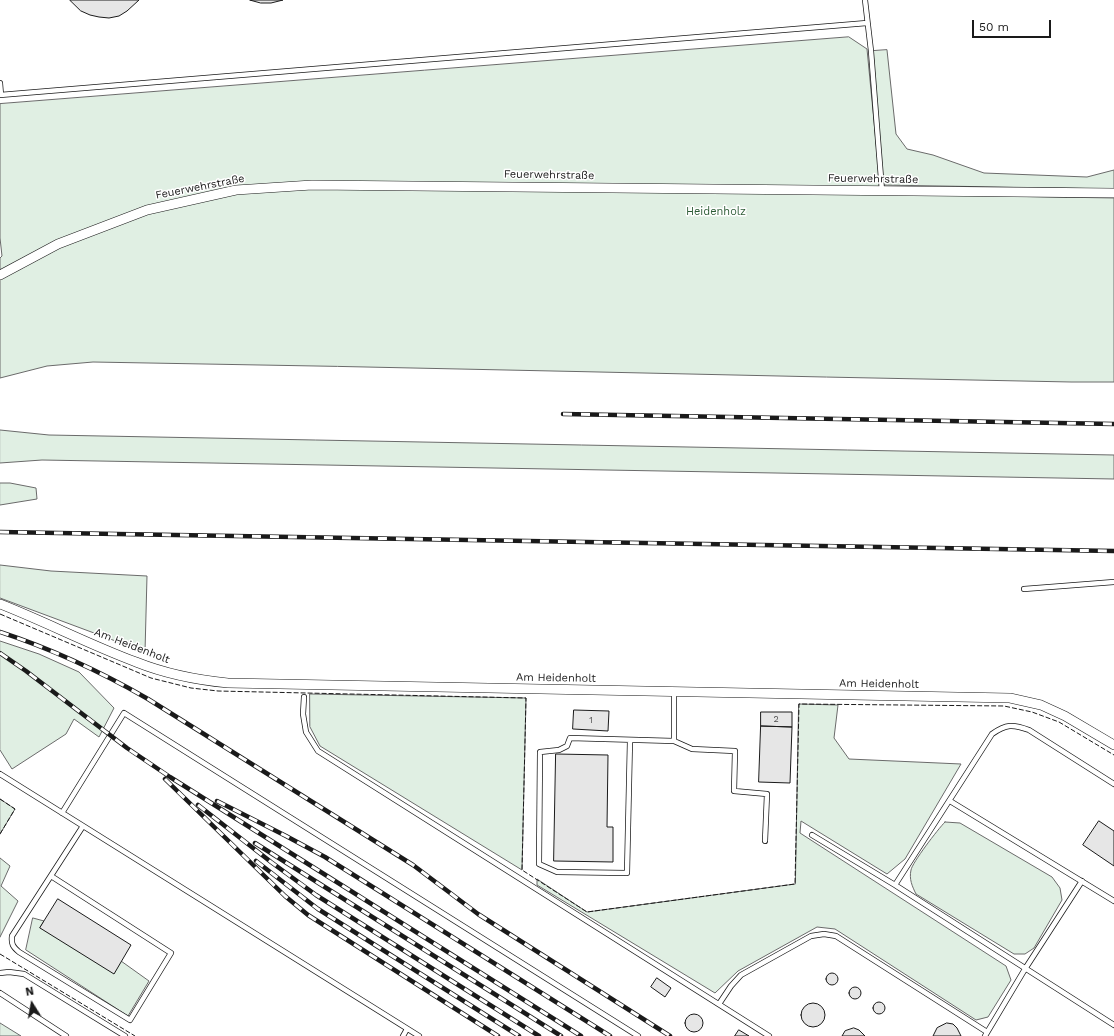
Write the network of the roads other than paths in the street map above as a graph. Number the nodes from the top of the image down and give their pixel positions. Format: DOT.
graph roads {
  1 [pos="865,0"];
  2 [pos="867,23"];
  3 [pos="0,83"];
  4 [pos="0,95"];
  5 [pos="882,191"];
  6 [pos="1114,193"];
  7 [pos="0,275"];
  8 [pos="1114,582"];
  9 [pos="1024,589"];
  10 [pos="0,604"];
  11 [pos="674,692"];
  12 [pos="304,697"];
  13 [pos="630,740"];
  14 [pos="674,741"];
  15 [pos="1114,745"];
  16 [pos="0,774"];
  17 [pos="1114,784"];
  18 [pos="950,801"];
  19 [pos="62,813"];
  20 [pos="83,826"];
  21 [pos="812,835"];
  22 [pos="765,841"];
  23 [pos="51,876"];
  24 [pos="1082,881"];
  25 [pos="895,885"];
  26 [pos="1114,901"];
  27 [pos="1025,969"];
  28 [pos="0,973"];
  29 [pos="0,993"];
  30 [pos="719,1004"];
  31 [pos="1114,1025"];
  32 [pos="407,1029"];
  33 [pos="986,1034"];
  34 [pos="66,1036"];
  35 [pos="125,1036"];
  36 [pos="403,1036"];
  37 [pos="419,1036"];
  38 [pos="638,1036"];
  39 [pos="770,1036"];
  1 -- 2 [label="lane"];
  2 -- 4 [label="lane"];
  2 -- 5 [label="lane"];
  3 -- 4 [label="lane"];
  5 -- 6 [label="street, Feuerwehrstraße"];
  5 -- 7 [label="street, Feuerwehrstraße"];
  8 -- 9 [label="lane"];
  10 -- 11 [label="street, Am Heidenholt"];
  11 -- 14 [label="lane"];
  11 -- 15 [label="street, Am Heidenholt"];
  12 -- 30 [label="lane"];
  13 -- 13 [label="lane"];
  13 -- 14 [label="lane"];
  14 -- 22 [label="lane"];
  16 -- 19 [label="lane"];
  17 -- 18 [label="lane"];
  18 -- 24 [label="lane"];
  18 -- 25 [label="lane"];
  19 -- 20 [label="lane"];
  19 -- 38 [label="lane"];
  20 -- 23 [label="lane"];
  20 -- 32 [label="lane"];
  21 -- 25 [label="lane"];
  23 -- 23 [label="lane"];
  24 -- 26 [label="lane"];
  24 -- 27 [label="lane"];
  25 -- 27 [label="lane"];
  27 -- 31 [label="lane"];
  27 -- 33 [label="lane"];
  28 -- 35 [label="lane"];
  29 -- 34 [label="lane"];
  30 -- 33 [label="lane"];
  30 -- 39 [label="lane"];
  32 -- 36 [label="lane"];
  32 -- 37 [label="lane"];
}
